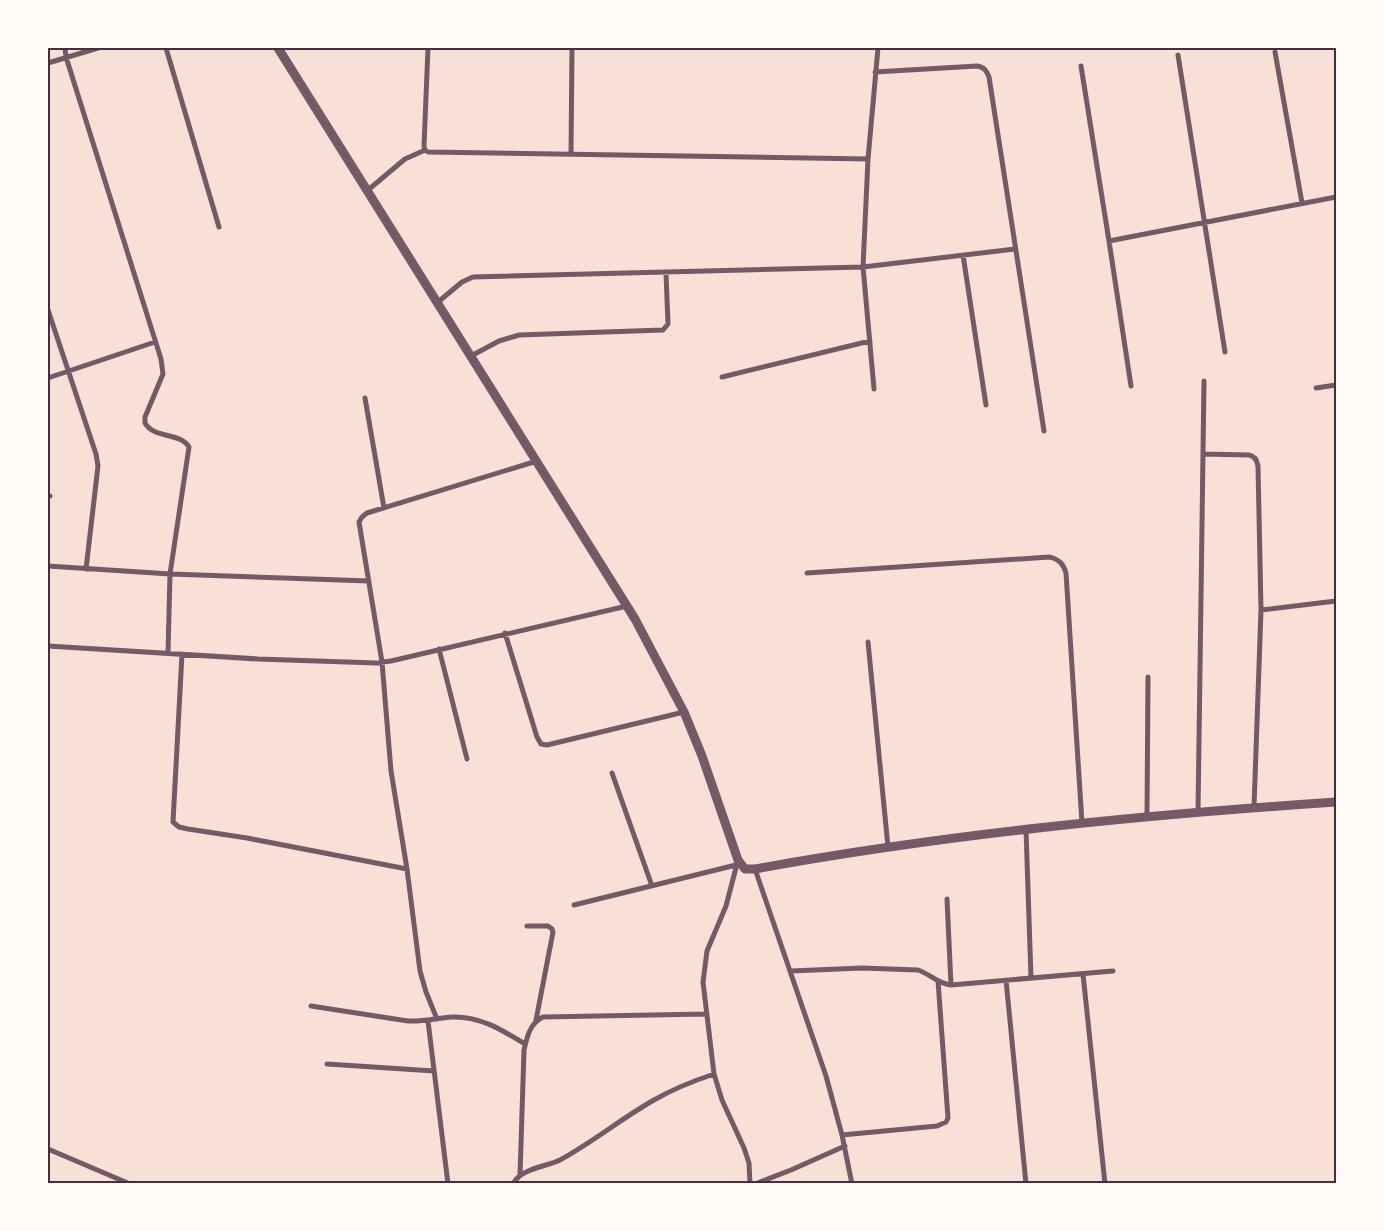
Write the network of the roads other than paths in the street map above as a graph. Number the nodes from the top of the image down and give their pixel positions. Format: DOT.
graph roads {
  1 [pos="65,48"];
  2 [pos="98,48"];
  3 [pos="166,48"];
  4 [pos="278,48"];
  5 [pos="428,48"];
  6 [pos="572,48"];
  7 [pos="878,48"];
  8 [pos="1276,52"];
  9 [pos="1178,55"];
  10 [pos="66,57"];
  11 [pos="48,63"];
  12 [pos="1081,66"];
  13 [pos="876,72"];
  14 [pos="424,150"];
  15 [pos="571,154"];
  16 [pos="868,159"];
  17 [pos="368,190"];
  18 [pos="1336,197"];
  19 [pos="1302,203"];
  20 [pos="1205,222"];
  21 [pos="219,227"];
  22 [pos="1110,241"];
  23 [pos="1015,249"];
  24 [pos="962,255"];
  25 [pos="863,267"];
  26 [pos="666,272"];
  27 [pos="438,302"];
  28 [pos="48,310"];
  29 [pos="155,342"];
  30 [pos="870,342"];
  31 [pos="1225,352"];
  32 [pos="471,356"];
  33 [pos="68,371"];
  34 [pos="722,377"];
  35 [pos="48,378"];
  36 [pos="1204,381"];
  37 [pos="1336,385"];
  38 [pos="1131,386"];
  39 [pos="1316,388"];
  40 [pos="874,389"];
  41 [pos="364,398"];
  42 [pos="986,405"];
  43 [pos="1044,431"];
  44 [pos="1203,454"];
  45 [pos="537,461"];
  46 [pos="384,508"];
  47 [pos="48,566"];
  48 [pos="86,568"];
  49 [pos="807,573"];
  50 [pos="170,574"];
  51 [pos="369,581"];
  52 [pos="1336,601"];
  53 [pos="627,606"];
  54 [pos="1261,610"];
  55 [pos="505,633"];
  56 [pos="868,642"];
  57 [pos="48,646"];
  58 [pos="439,649"];
  59 [pos="168,653"];
  60 [pos="182,654"];
  61 [pos="382,662"];
  62 [pos="1148,677"];
  63 [pos="684,712"];
  64 [pos="467,759"];
  65 [pos="612,773"];
  66 [pos="1336,802"];
  67 [pos="1254,808"];
  68 [pos="1198,813"];
  69 [pos="1147,817"];
  70 [pos="1082,823"];
  71 [pos="1026,830"];
  72 [pos="888,847"];
  73 [pos="737,862"];
  74 [pos="407,869"];
  75 [pos="755,869"];
  76 [pos="652,886"];
  77 [pos="947,899"];
  78 [pos="574,906"];
  79 [pos="526,926"];
  80 [pos="790,971"];
  81 [pos="1113,971"];
  82 [pos="1083,974"];
  83 [pos="1031,978"];
  84 [pos="1006,980"];
  85 [pos="938,981"];
  86 [pos="951,985"];
  87 [pos="311,1006"];
  88 [pos="706,1014"];
  89 [pos="437,1019"];
  90 [pos="536,1020"];
  91 [pos="428,1021"];
  92 [pos="525,1044"];
  93 [pos="327,1064"];
  94 [pos="434,1071"];
  95 [pos="714,1074"];
  96 [pos="842,1135"];
  97 [pos="845,1146"];
  98 [pos="48,1149"];
  99 [pos="520,1175"];
  100 [pos="130,1184"];
  101 [pos="448,1184"];
  102 [pos="513,1184"];
  103 [pos="750,1184"];
  104 [pos="755,1184"];
  105 [pos="852,1184"];
  106 [pos="1026,1184"];
  107 [pos="1105,1184"];
  1 -- 10 [label="street"];
  2 -- 10 [label="street"];
  3 -- 21 [label="street"];
  4 -- 17 [label="street"];
  5 -- 14 [label="street"];
  6 -- 15 [label="street"];
  7 -- 13 [label="street"];
  8 -- 19 [label="street"];
  9 -- 20 [label="street"];
  10 -- 11 [label="street"];
  10 -- 29 [label="street"];
  12 -- 22 [label="street"];
  13 -- 16 [label="street"];
  13 -- 23 [label="street"];
  14 -- 15 [label="street"];
  14 -- 17 [label="street"];
  15 -- 16 [label="street"];
  16 -- 25 [label="street"];
  17 -- 27 [label="street"];
  18 -- 19 [label="street"];
  19 -- 20 [label="street"];
  20 -- 22 [label="street"];
  20 -- 31 [label="street"];
  22 -- 38 [label="street"];
  23 -- 24 [label="street"];
  23 -- 43 [label="street"];
  24 -- 25 [label="street"];
  24 -- 42 [label="street"];
  25 -- 26 [label="street"];
  25 -- 30 [label="street"];
  26 -- 27 [label="street"];
  26 -- 32 [label="street"];
  27 -- 32 [label="street"];
  28 -- 33 [label="street"];
  29 -- 33 [label="street"];
  29 -- 50 [label="street"];
  30 -- 34 [label="street"];
  30 -- 40 [label="street"];
  32 -- 45 [label="street"];
  33 -- 35 [label="street"];
  33 -- 48 [label="street"];
  36 -- 44 [label="street"];
  37 -- 39 [label="street"];
  41 -- 46 [label="street"];
  44 -- 54 [label="street"];
  44 -- 68 [label="street"];
  45 -- 46 [label="street"];
  45 -- 53 [label="street"];
  46 -- 51 [label="street"];
  47 -- 48 [label="street"];
  48 -- 50 [label="street"];
  49 -- 70 [label="street"];
  50 -- 51 [label="street"];
  50 -- 59 [label="street"];
  51 -- 61 [label="street"];
  52 -- 54 [label="street"];
  53 -- 55 [label="street"];
  53 -- 63 [label="street"];
  54 -- 67 [label="street"];
  55 -- 58 [label="street"];
  55 -- 63 [label="street"];
  56 -- 72 [label="street"];
  57 -- 59 [label="street"];
  58 -- 61 [label="street"];
  58 -- 64 [label="street"];
  59 -- 60 [label="street"];
  60 -- 61 [label="street"];
  60 -- 74 [label="street"];
  61 -- 74 [label="street"];
  62 -- 69 [label="street"];
  63 -- 73 [label="street"];
  65 -- 76 [label="street"];
  66 -- 67 [label="street"];
  67 -- 68 [label="street"];
  68 -- 69 [label="street"];
  69 -- 70 [label="street"];
  70 -- 71 [label="street"];
  71 -- 72 [label="street"];
  71 -- 83 [label="street"];
  72 -- 75 [label="street"];
  73 -- 75 [label="street"];
  73 -- 76 [label="street"];
  73 -- 88 [label="street"];
  74 -- 89 [label="street"];
  75 -- 80 [label="street"];
  76 -- 78 [label="street"];
  77 -- 86 [label="street"];
  79 -- 90 [label="street"];
  80 -- 85 [label="street"];
  80 -- 96 [label="street"];
  81 -- 82 [label="street"];
  82 -- 83 [label="street"];
  82 -- 107 [label="street"];
  83 -- 84 [label="street"];
  84 -- 86 [label="street"];
  84 -- 106 [label="street"];
  85 -- 86 [label="street"];
  85 -- 96 [label="street"];
  87 -- 91 [label="street"];
  88 -- 90 [label="street"];
  88 -- 95 [label="street"];
  89 -- 91 [label="street"];
  89 -- 92 [label="street"];
  90 -- 92 [label="street"];
  91 -- 94 [label="street"];
  92 -- 99 [label="street"];
  93 -- 94 [label="street"];
  94 -- 101 [label="street"];
  95 -- 99 [label="street"];
  95 -- 103 [label="street"];
  96 -- 97 [label="street"];
  97 -- 104 [label="street"];
  97 -- 105 [label="street"];
  98 -- 100 [label="street"];
  99 -- 102 [label="street"];
}
